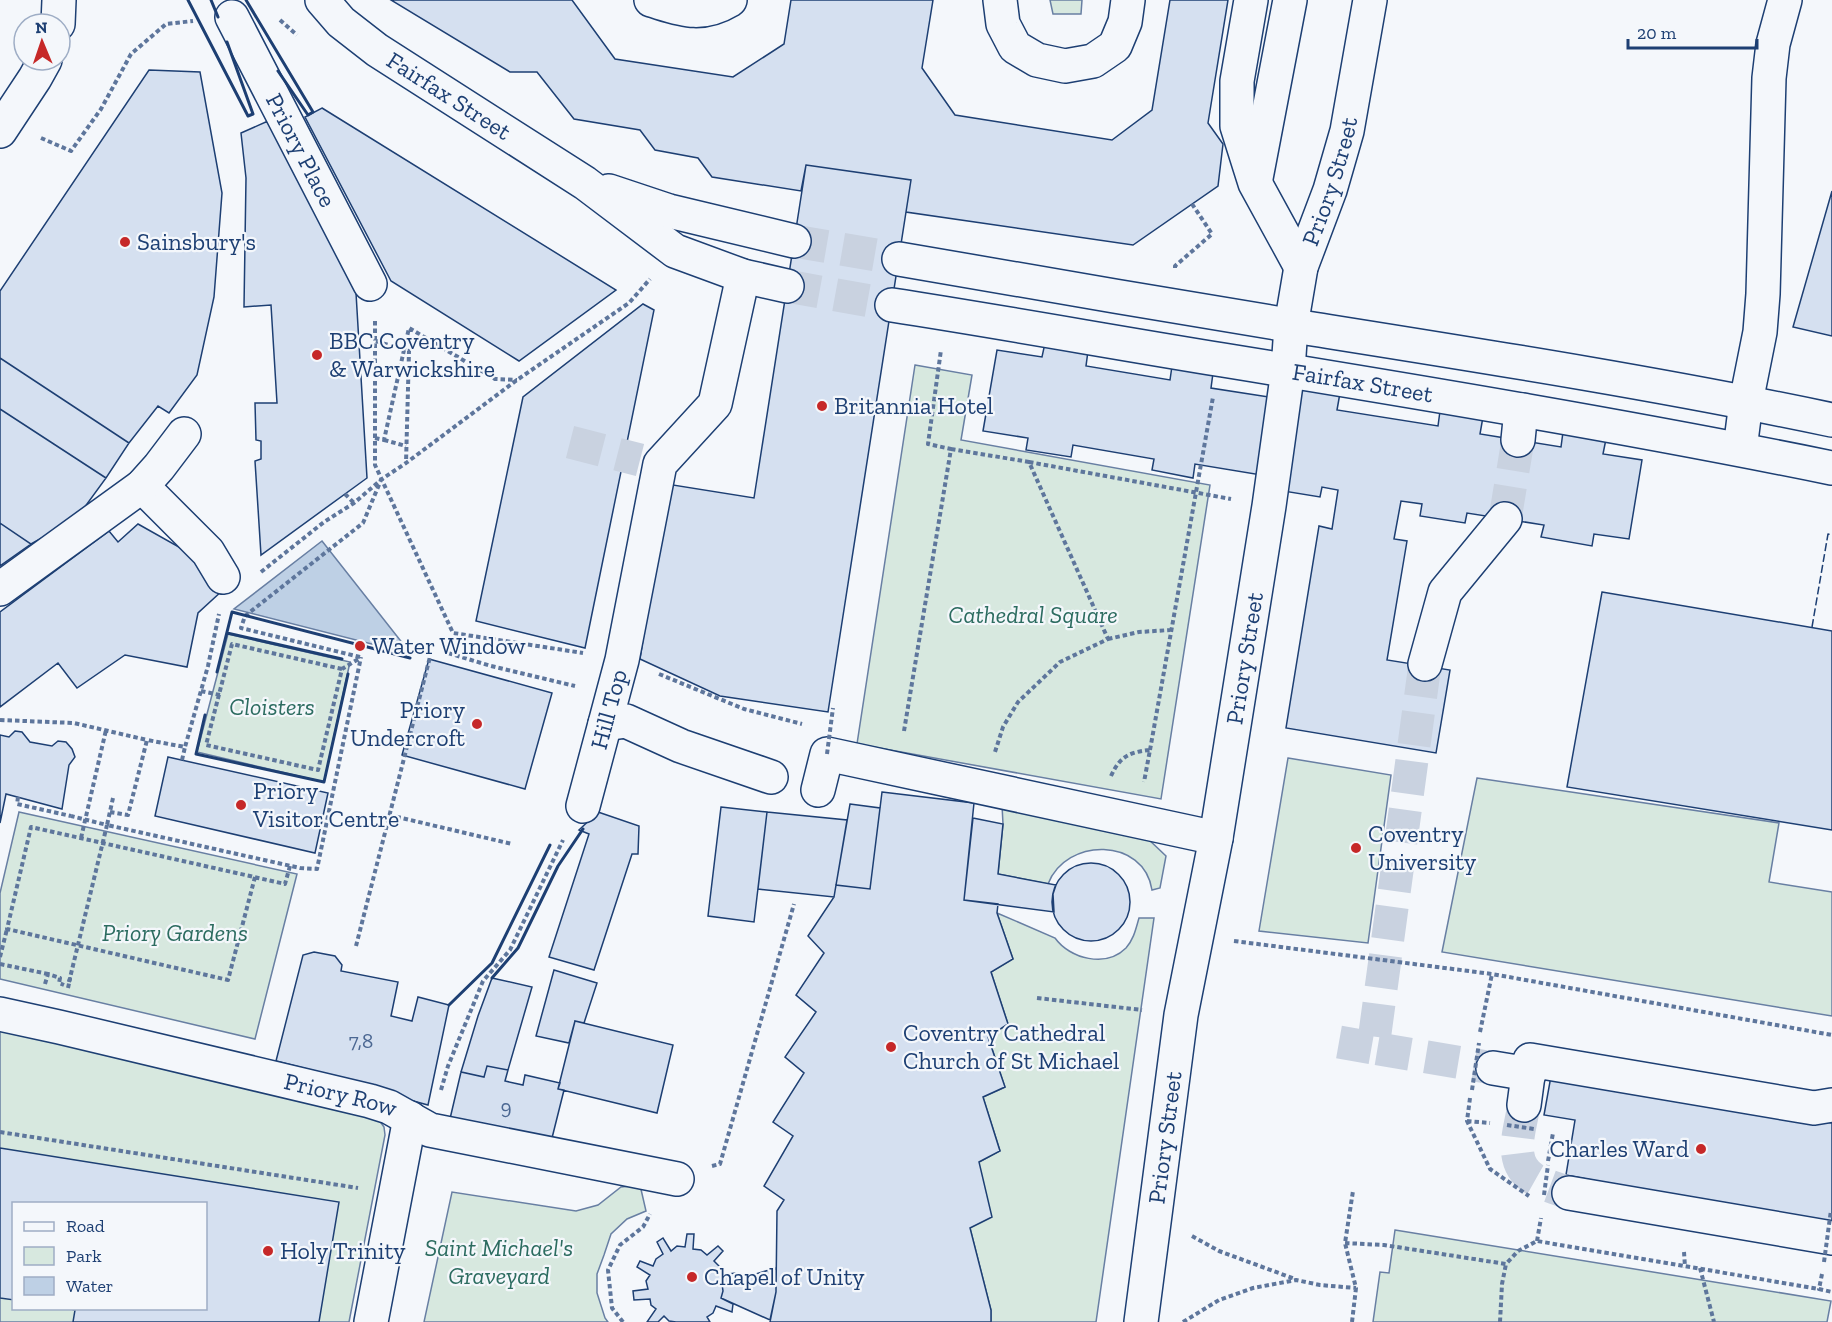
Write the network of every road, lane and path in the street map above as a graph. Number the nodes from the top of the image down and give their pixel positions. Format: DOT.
graph roads {
  1 [pos="322,0"];
  2 [pos="651,0"];
  3 [pos="730,0"];
  4 [pos="1000,0"];
  5 [pos="1128,0"];
  6 [pos="1251,0"];
  7 [pos="1290,0"];
  8 [pos="1370,0"];
  9 [pos="1781,2"];
  10 [pos="232,17"];
  11 [pos="38,72"];
  12 [pos="2,124"];
  13 [pos="585,183"];
  14 [pos="1255,183"];
  15 [pos="794,242"];
  16 [pos="899,259"];
  17 [pos="1300,267"];
  18 [pos="652,276"];
  19 [pos="743,276"];
  20 [pos="370,284"];
  21 [pos="787,286"];
  22 [pos="892,305"];
  23 [pos="1291,326"];
  24 [pos="375,341"];
  25 [pos="942,344"];
  26 [pos="404,350"];
  27 [pos="1288,370"];
  28 [pos="517,380"];
  29 [pos="1215,388"];
  30 [pos="1746,402"];
  31 [pos="1832,420"];
  32 [pos="184,434"];
  33 [pos="375,438"];
  34 [pos="384,440"];
  35 [pos="406,446"];
  36 [pos="951,448"];
  37 [pos="1740,449"];
  38 [pos="1029,462"];
  39 [pos="406,463"];
  40 [pos="1832,468"];
  41 [pos="382,479"];
  42 [pos="142,486"];
  43 [pos="1197,493"];
  44 [pos="345,494"];
  45 [pos="1234,500"];
  46 [pos="354,502"];
  47 [pos="1505,519"];
  48 [pos="261,572"];
  49 [pos="0,589"];
  50 [pos="222,590"];
  51 [pos="1170,630"];
  52 [pos="1108,639"];
  53 [pos="432,649"];
  54 [pos="448,653"];
  55 [pos="361,657"];
  56 [pos="622,660"];
  57 [pos="1425,664"];
  58 [pos="342,669"];
  59 [pos="201,691"];
  60 [pos="220,695"];
  61 [pos="833,708"];
  62 [pos="609,709"];
  63 [pos="0,720"];
  64 [pos="808,725"];
  65 [pos="106,730"];
  66 [pos="147,740"];
  67 [pos="902,741"];
  68 [pos="185,747"];
  69 [pos="1149,750"];
  70 [pos="827,754"];
  71 [pos="993,758"];
  72 [pos="182,760"];
  73 [pos="771,777"];
  74 [pos="1109,782"];
  75 [pos="1143,788"];
  76 [pos="818,790"];
  77 [pos="18,797"];
  78 [pos="113,798"];
  79 [pos="584,806"];
  80 [pos="110,812"];
  81 [pos="389,815"];
  82 [pos="107,825"];
  83 [pos="81,838"];
  84 [pos="1216,838"];
  85 [pos="512,844"];
  86 [pos="290,866"];
  87 [pos="255,877"];
  88 [pos="794,904"];
  89 [pos="7,929"];
  90 [pos="1197,936"];
  91 [pos="356,946"];
  92 [pos="0,957"];
  93 [pos="0,964"];
  94 [pos="48,974"];
  95 [pos="1492,974"];
  96 [pos="69,982"];
  97 [pos="1037,998"];
  98 [pos="0,1014"];
  99 [pos="1181,1015"];
  100 [pos="1832,1035"];
  101 [pos="1481,1067"];
  102 [pos="1830,1106"];
  103 [pos="1467,1121"];
  104 [pos="420,1124"];
  105 [pos="1555,1125"];
  106 [pos="0,1132"];
  107 [pos="668,1177"];
  108 [pos="1353,1191"];
  109 [pos="395,1194"];
  110 [pos="1557,1194"];
  111 [pos="1541,1217"];
  112 [pos="1153,1230"];
  113 [pos="1829,1237"];
  114 [pos="1537,1241"];
  115 [pos="1345,1243"];
  116 [pos="1506,1264"];
  117 [pos="1700,1268"];
  118 [pos="1296,1280"];
  119 [pos="1356,1288"];
  120 [pos="1819,1289"];
  121 [pos="1832,1292"];
  122 [pos="371,1322"];
  123 [pos="623,1322"];
  124 [pos="1141,1322"];
  125 [pos="1183,1322"];
  126 [pos="1352,1322"];
  127 [pos="1500,1322"];
  128 [pos="1714,1322"];
  1 -- 13 [label="street, Fairfax Street"];
  2 -- 3 [label="street"];
  4 -- 5 [label="street"];
  6 -- 14 [label="street"];
  7 -- 14 [label="street"];
  8 -- 17 [label="street, Priory Street"];
  9 -- 30 [label="street"];
  10 -- 12 [label="path"];
  10 -- 20 [label="street, Priory Place"];
  11 -- 12 [label="street"];
  13 -- 15 [label="street, Fairfax Street"];
  13 -- 19 [label="street, Fairfax Street"];
  14 -- 17 [label="street"];
  16 -- 23 [label="street, Fairfax Street"];
  17 -- 23 [label="street, Priory Street"];
  18 -- 28 [label="path"];
  19 -- 21 [label="street, Fairfax Street"];
  19 -- 56 [label="street, Hill Top"];
  20 -- 24 [label="path"];
  22 -- 27 [label="street, Fairfax Street"];
  23 -- 27 [label="street, Priory Street"];
  23 -- 30 [label="street, Fairfax Street"];
  24 -- 26 [label="path"];
  24 -- 33 [label="path"];
  25 -- 36 [label="path"];
  26 -- 28 [label="path"];
  26 -- 34 [label="path"];
  26 -- 35 [label="path"];
  27 -- 37 [label="street, Fairfax Street"];
  27 -- 84 [label="street, Priory Street"];
  28 -- 39 [label="path"];
  29 -- 43 [label="path"];
  30 -- 31 [label="street, Fairfax Street"];
  30 -- 37 [label="street"];
  32 -- 42 [label="street"];
  33 -- 34 [label="path"];
  33 -- 41 [label="path"];
  34 -- 35 [label="path"];
  35 -- 39 [label="path"];
  36 -- 38 [label="path"];
  36 -- 67 [label="path"];
  37 -- 40 [label="street, Fairfax Street"];
  38 -- 43 [label="path"];
  38 -- 52 [label="path"];
  39 -- 41 [label="path"];
  41 -- 46 [label="path"];
  41 -- 55 [label="path"];
  41 -- 56 [label="path"];
  42 -- 49 [label="street"];
  42 -- 50 [label="street"];
  43 -- 45 [label="path"];
  43 -- 51 [label="path"];
  44 -- 46 [label="path"];
  46 -- 48 [label="path"];
  47 -- 57 [label="street"];
  50 -- 59 [label="path"];
  51 -- 52 [label="path"];
  51 -- 69 [label="path"];
  52 -- 71 [label="path"];
  53 -- 81 [label="path"];
  54 -- 62 [label="path"];
  55 -- 58 [label="path"];
  55 -- 86 [label="path"];
  56 -- 62 [label="street, Hill Top"];
  56 -- 64 [label="path"];
  58 -- 60 [label="path"];
  58 -- 60 [label="path"];
  59 -- 60 [label="path"];
  59 -- 68 [label="path"];
  61 -- 70 [label="path, bridge"];
  62 -- 73 [label="street"];
  62 -- 79 [label="street, Hill Top"];
  63 -- 65 [label="path"];
  65 -- 66 [label="path"];
  65 -- 83 [label="path"];
  66 -- 68 [label="path"];
  66 -- 80 [label="path"];
  68 -- 72 [label="path"];
  69 -- 74 [label="path"];
  69 -- 75 [label="path"];
  70 -- 76 [label="street"];
  70 -- 84 [label="street"];
  77 -- 82 [label="path, bridge"];
  78 -- 80 [label="path"];
  79 -- 104 [label="path"];
  80 -- 82 [label="path"];
  81 -- 85 [label="path"];
  81 -- 91 [label="path"];
  82 -- 86 [label="path"];
  82 -- 96 [label="path, bridge"];
  83 -- 87 [label="path"];
  83 -- 89 [label="path"];
  84 -- 90 [label="street, Priory Street"];
  86 -- 87 [label="path"];
  87 -- 89 [label="path"];
  88 -- 107 [label="path"];
  89 -- 92 [label="path"];
  90 -- 95 [label="path"];
  90 -- 99 [label="street, Priory Street"];
  93 -- 94 [label="path"];
  95 -- 100 [label="path"];
  95 -- 101 [label="path"];
  97 -- 99 [label="path"];
  98 -- 104 [label="street, Priory Row"];
  99 -- 112 [label="street, Priory Street"];
  101 -- 101 [label="path, bridge"];
  101 -- 102 [label="street"];
  101 -- 103 [label="path"];
  104 -- 107 [label="street, Priory Row"];
  104 -- 109 [label="street"];
  105 -- 110 [label="path, bridge"];
  106 -- 109 [label="path"];
  107 -- 123 [label="path"];
  108 -- 115 [label="path"];
  109 -- 122 [label="street"];
  110 -- 113 [label="street"];
  111 -- 114 [label="path"];
  112 -- 118 [label="path"];
  112 -- 124 [label="street, Priory Street"];
  113 -- 113 [label="path, bridge"];
  113 -- 120 [label="path"];
  114 -- 116 [label="path"];
  114 -- 117 [label="path"];
  115 -- 116 [label="path"];
  115 -- 119 [label="path"];
  116 -- 127 [label="path"];
  117 -- 120 [label="path"];
  117 -- 128 [label="path"];
  118 -- 119 [label="path"];
  118 -- 125 [label="path"];
  119 -- 126 [label="path"];
  120 -- 121 [label="path"];
}
